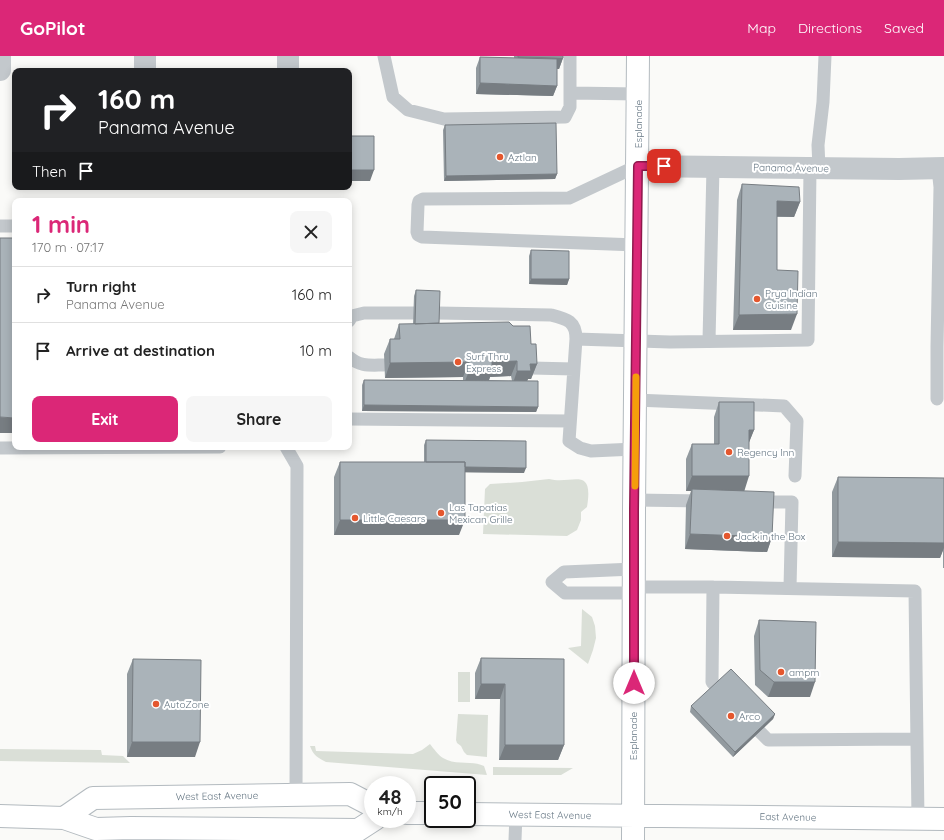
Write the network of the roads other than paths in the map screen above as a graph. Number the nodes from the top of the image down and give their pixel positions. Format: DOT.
graph roads {
  1 [pos="0,56"];
  2 [pos="145,56"];
  3 [pos="288,56"];
  4 [pos="384,56"];
  5 [pos="570,56"];
  6 [pos="638,56"];
  7 [pos="825,56"];
  8 [pos="145,68"];
  9 [pos="288,68"];
  10 [pos="0,70"];
  11 [pos="570,93"];
  12 [pos="638,94"];
  13 [pos="638,166"];
  14 [pos="713,167"];
  15 [pos="814,168"];
  16 [pos="941,168"];
  17 [pos="0,226"];
  18 [pos="12,226"];
  19 [pos="637,245"];
  20 [pos="414,313"];
  21 [pos="437,313"];
  22 [pos="352,316"];
  23 [pos="576,339"];
  24 [pos="636,340"];
  25 [pos="709,341"];
  26 [pos="352,359"];
  27 [pos="384,365"];
  28 [pos="531,368"];
  29 [pos="574,369"];
  30 [pos="937,399"];
  31 [pos="635,400"];
  32 [pos="352,419"];
  33 [pos="570,421"];
  34 [pos="0,448"];
  35 [pos="12,448"];
  36 [pos="635,449"];
  37 [pos="288,450"];
  38 [pos="795,476"];
  39 [pos="634,500"];
  40 [pos="714,501"];
  41 [pos="745,502"];
  42 [pos="634,583"];
  43 [pos="713,587"];
  44 [pos="790,588"];
  45 [pos="732,703"];
  46 [pos="742,714"];
  47 [pos="917,739"];
  48 [pos="296,796"];
  49 [pos="364,801"];
  50 [pos="476,814"];
  51 [pos="516,814"];
  52 [pos="633,815"];
  53 [pos="0,816"];
  54 [pos="64,818"];
  55 [pos="918,819"];
  56 [pos="944,819"];
  57 [pos="363,830"];
  58 [pos="132,834"];
  59 [pos="515,840"];
  60 [pos="633,840"];
  1 -- 10 [label="street"];
  2 -- 8 [label="street"];
  3 -- 9 [label="street"];
  4 -- 11 [label="lane"];
  5 -- 11 [label="lane"];
  6 -- 12 [label="main road, Esplanade"];
  7 -- 15 [label="lane"];
  11 -- 12 [label="lane"];
  12 -- 13 [label="main road, Esplanade"];
  13 -- 14 [label="street, Panama Avenue"];
  13 -- 19 [label="main road, Esplanade"];
  13 -- 19 [label="lane"];
  14 -- 15 [label="street, Panama Avenue"];
  14 -- 25 [label="lane"];
  15 -- 16 [label="street, Panama Avenue"];
  15 -- 25 [label="lane"];
  16 -- 30 [label="lane"];
  17 -- 18 [label="lane"];
  19 -- 24 [label="main road, Esplanade"];
  20 -- 22 [label="lane"];
  21 -- 23 [label="lane"];
  23 -- 24 [label="lane"];
  23 -- 29 [label="lane"];
  24 -- 25 [label="lane"];
  24 -- 31 [label="main road, Esplanade"];
  26 -- 27 [label="lane"];
  28 -- 29 [label="lane"];
  29 -- 33 [label="lane"];
  31 -- 36 [label="main road, Esplanade"];
  31 -- 38 [label="lane"];
  32 -- 33 [label="lane"];
  33 -- 36 [label="lane"];
  34 -- 35 [label="lane"];
  36 -- 39 [label="main road, Esplanade"];
  37 -- 48 [label="lane"];
  39 -- 40 [label="lane"];
  39 -- 42 [label="main road, Esplanade"];
  41 -- 44 [label="lane"];
  42 -- 42 [label="lane"];
  42 -- 43 [label="lane"];
  42 -- 52 [label="main road, Esplanade"];
  43 -- 44 [label="lane"];
  43 -- 45 [label="lane"];
  44 -- 47 [label="lane"];
  46 -- 47 [label="lane"];
  47 -- 55 [label="lane"];
  48 -- 49 [label="main road, West East Avenue"];
  48 -- 54 [label="main road, West East Avenue"];
  50 -- 51 [label="main road, West East Avenue"];
  51 -- 52 [label="main road, West East Avenue"];
  51 -- 59 [label="lane"];
  52 -- 55 [label="main road, East Avenue"];
  52 -- 60 [label="main road, Esplanade"];
  53 -- 54 [label="main road"];
  54 -- 58 [label="main road"];
  55 -- 56 [label="main road, East Avenue"];
  57 -- 58 [label="main road"];
}
